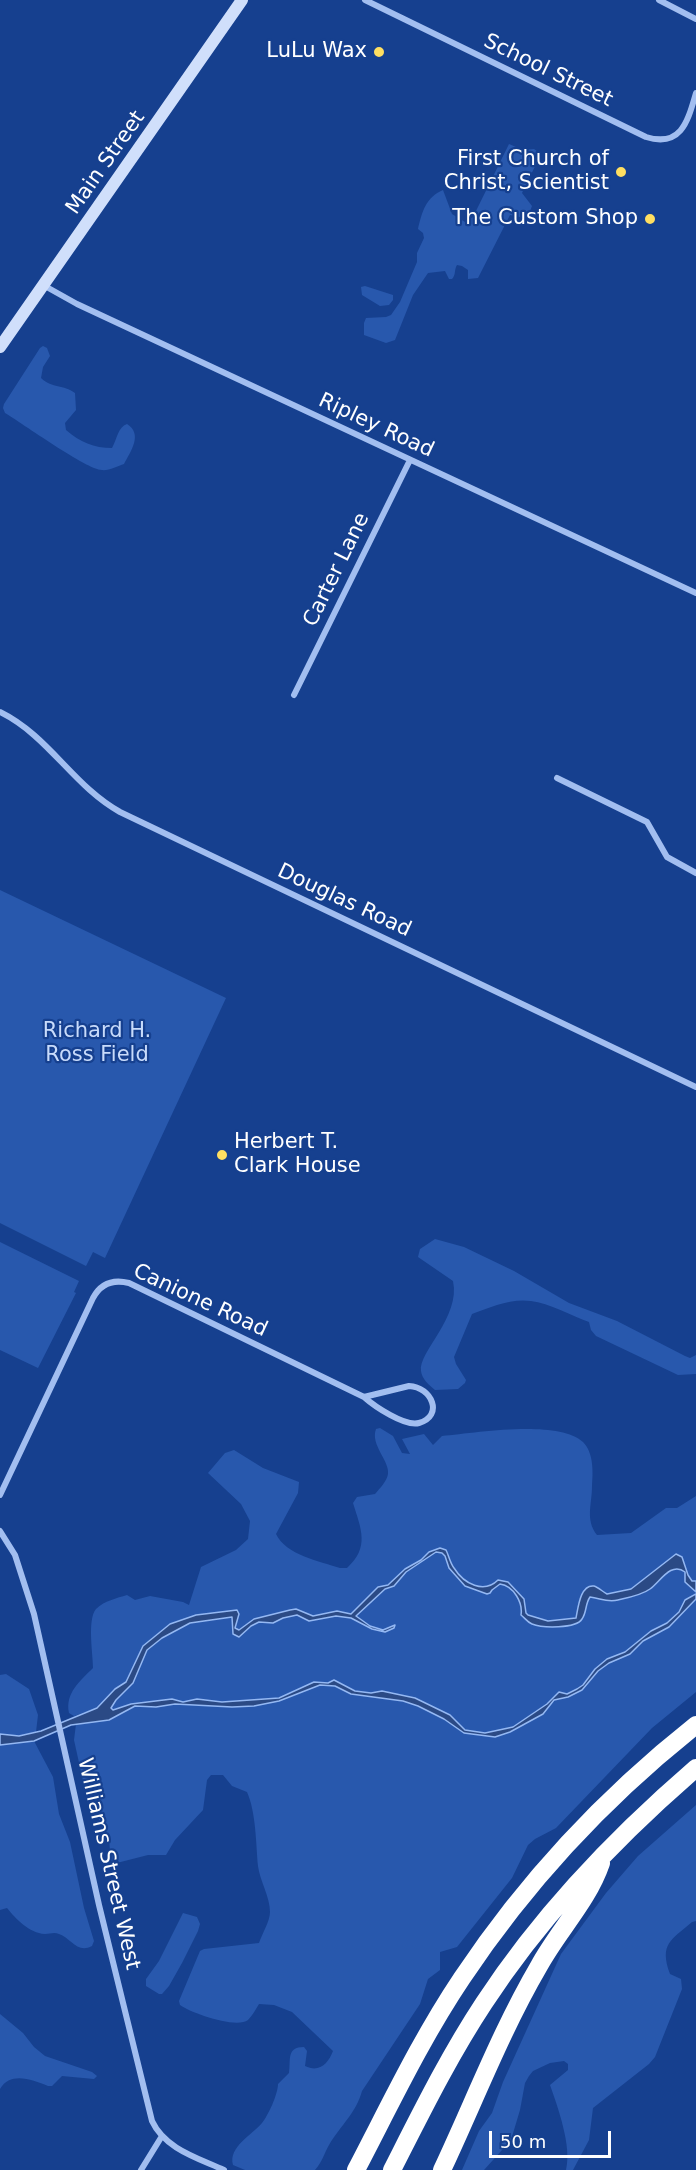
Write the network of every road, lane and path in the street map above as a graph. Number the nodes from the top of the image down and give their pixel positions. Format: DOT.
graph roads {
  1 [pos="242,0"];
  2 [pos="365,0"];
  3 [pos="658,0"];
  4 [pos="696,19"];
  5 [pos="696,93"];
  6 [pos="43,285"];
  7 [pos="0,347"];
  8 [pos="410,460"];
  9 [pos="696,593"];
  10 [pos="294,695"];
  11 [pos="0,712"];
  12 [pos="557,778"];
  13 [pos="696,873"];
  14 [pos="696,1087"];
  15 [pos="364,1397"];
  16 [pos="0,1495"];
  17 [pos="0,1531"];
  18 [pos="696,1725"];
  19 [pos="696,1768"];
  20 [pos="604,1853"];
  21 [pos="162,2136"];
  22 [pos="141,2170"];
  23 [pos="224,2170"];
  24 [pos="356,2170"];
  25 [pos="392,2170"];
  26 [pos="442,2170"];
  1 -- 6 [label="main road, Main Street"];
  2 -- 5 [label="street, School Street"];
  3 -- 4 [label="street"];
  6 -- 7 [label="main road, Main Street"];
  6 -- 8 [label="street, Ripley Road"];
  8 -- 9 [label="street, Ripley Road"];
  8 -- 10 [label="street, Carter Lane"];
  11 -- 14 [label="street, Douglas Road"];
  12 -- 13 [label="street"];
  15 -- 15 [label="street, Canione Road"];
  15 -- 16 [label="street, Canione Road"];
  17 -- 21 [label="street, Williams Street West"];
  18 -- 24 [label="highway"];
  19 -- 20 [label="highway"];
  20 -- 25 [label="highway"];
  20 -- 26 [label="highway"];
  21 -- 22 [label="street"];
  21 -- 23 [label="street"];
}
